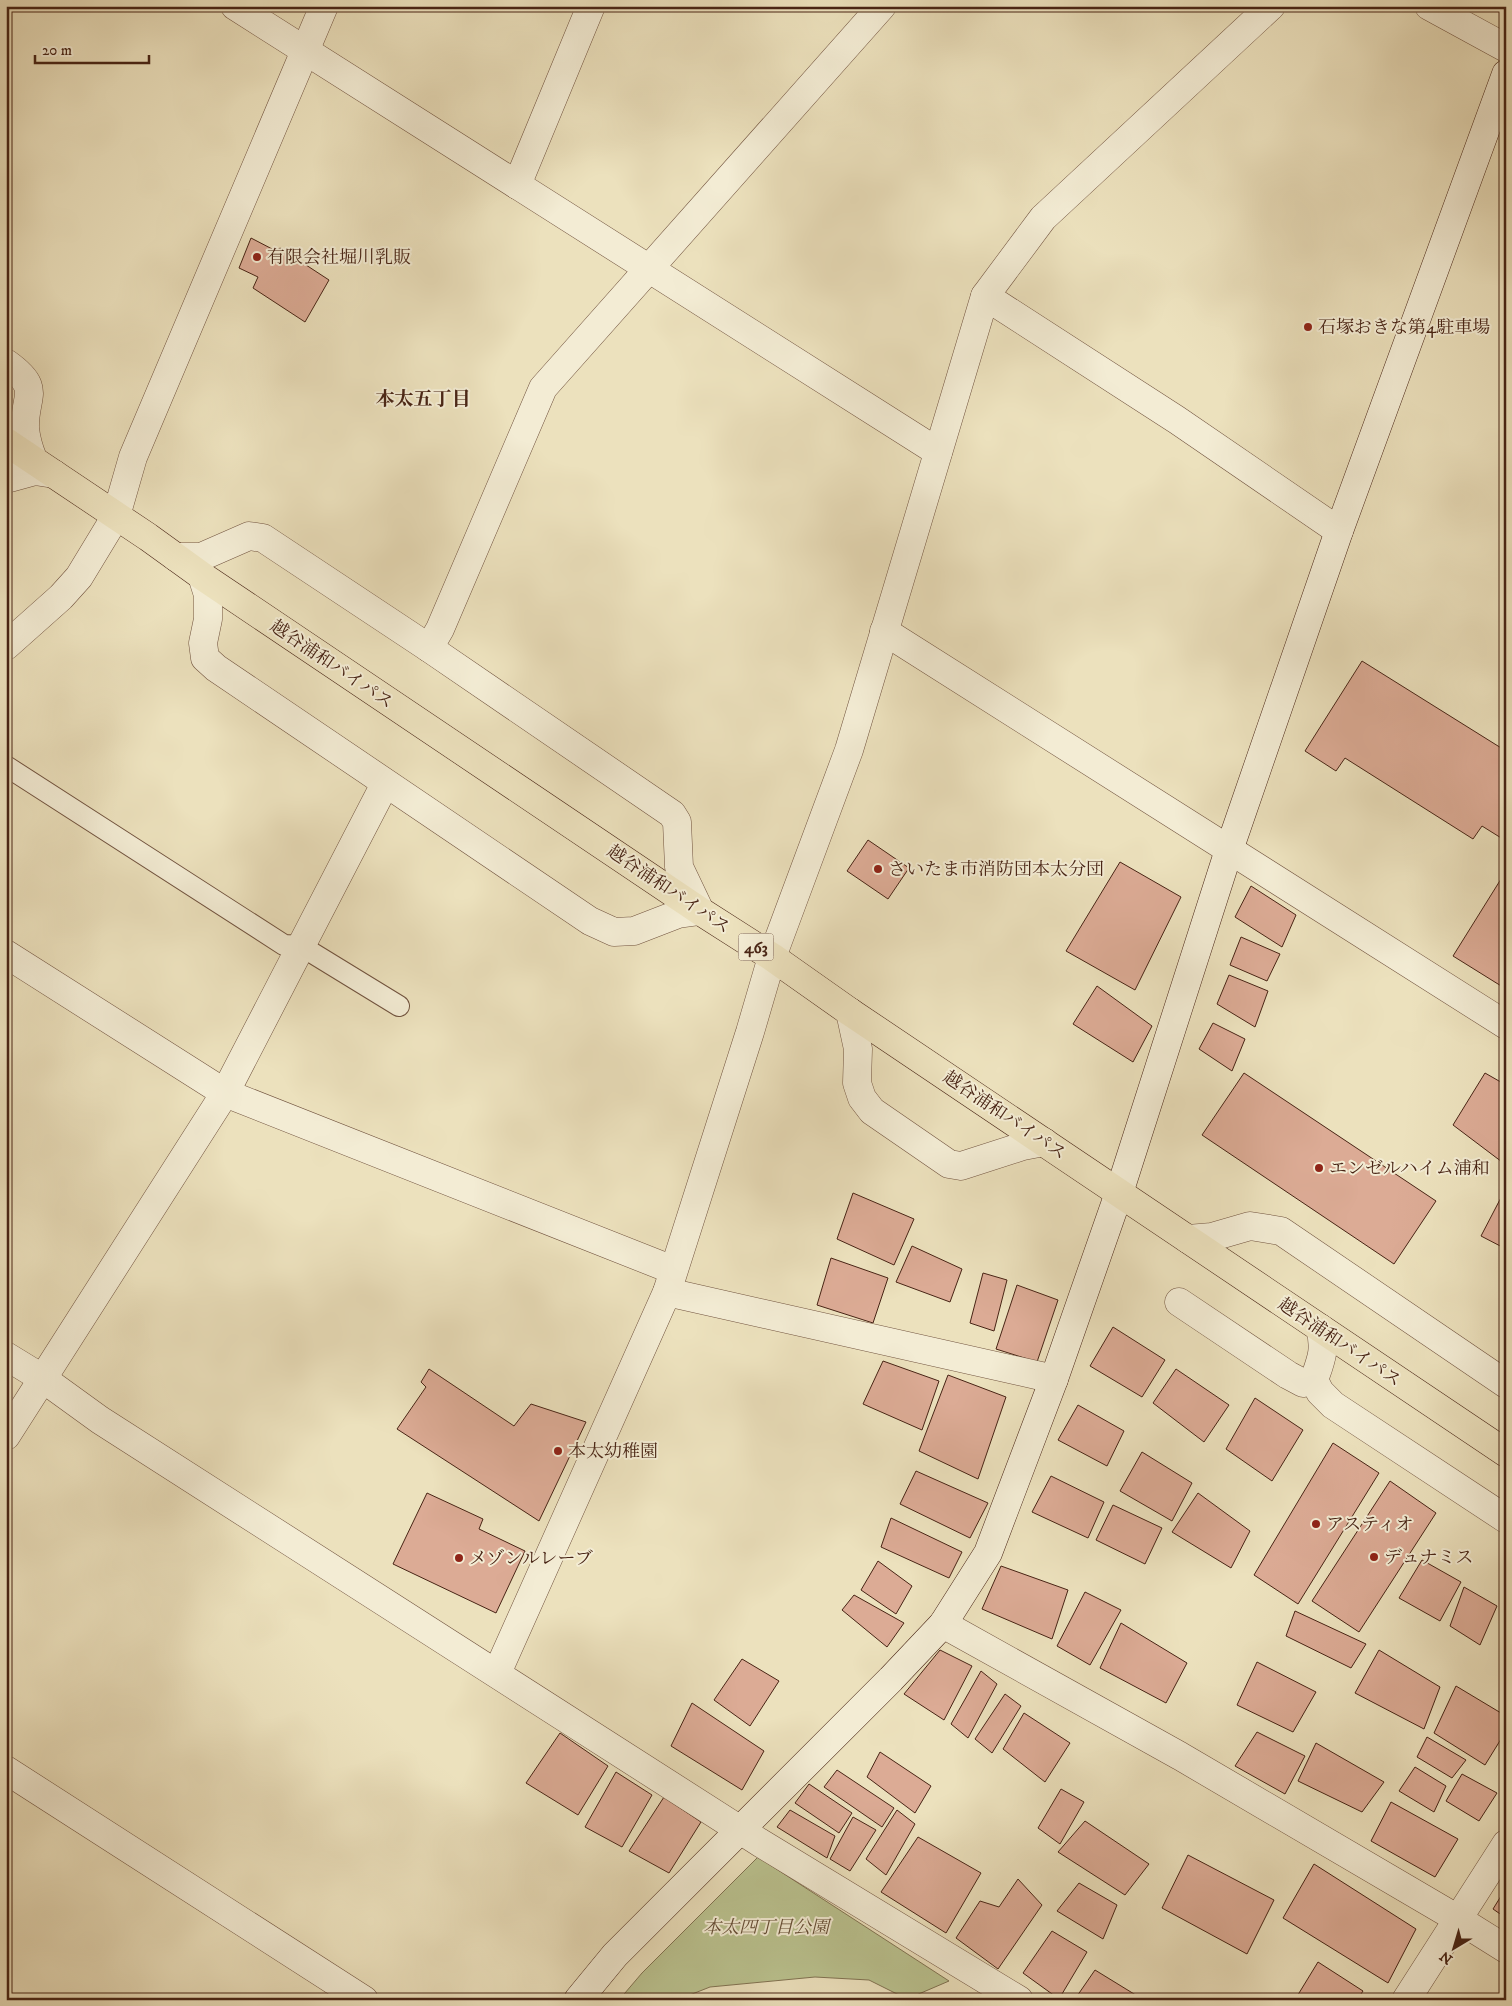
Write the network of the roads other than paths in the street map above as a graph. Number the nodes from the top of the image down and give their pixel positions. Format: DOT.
graph roads {
  1 [pos="235,6"];
  2 [pos="324,6"];
  3 [pos="591,6"];
  4 [pos="882,6"];
  5 [pos="1271,6"];
  6 [pos="1429,6"];
  7 [pos="1506,48"];
  8 [pos="305,50"];
  9 [pos="1506,74"];
  10 [pos="517,185"];
  11 [pos="649,269"];
  12 [pos="985,296"];
  13 [pos="6,364"];
  14 [pos="6,442"];
  15 [pos="938,452"];
  16 [pos="43,466"];
  17 [pos="6,479"];
  18 [pos="116,516"];
  19 [pos="1339,531"];
  20 [pos="176,557"];
  21 [pos="202,576"];
  22 [pos="884,631"];
  23 [pos="6,646"];
  24 [pos="429,648"];
  25 [pos="6,766"];
  26 [pos="385,784"];
  27 [pos="1229,850"];
  28 [pos="700,911"];
  29 [pos="301,946"];
  30 [pos="6,954"];
  31 [pos="772,957"];
  32 [pos="399,1006"];
  33 [pos="850,1012"];
  34 [pos="1506,1025"];
  35 [pos="225,1093"];
  36 [pos="1044,1142"];
  37 [pos="1119,1193"];
  38 [pos="1188,1238"];
  39 [pos="670,1281"];
  40 [pos="1179,1302"];
  41 [pos="1320,1328"];
  42 [pos="6,1356"];
  43 [pos="42,1378"];
  44 [pos="1054,1379"];
  45 [pos="1314,1380"];
  46 [pos="1506,1384"];
  47 [pos="6,1436"];
  48 [pos="1506,1453"];
  49 [pos="1506,1519"];
  50 [pos="943,1624"];
  51 [pos="497,1673"];
  52 [pos="6,1770"];
  53 [pos="741,1830"];
  54 [pos="1506,1844"];
  55 [pos="1458,1919"];
  56 [pos="1506,1949"];
  57 [pos="364,2000"];
  58 [pos="578,2000"];
  59 [pos="1019,2000"];
  60 [pos="1406,2000"];
  1 -- 8 [label="street"];
  2 -- 8 [label="street"];
  3 -- 10 [label="street"];
  4 -- 11 [label="street"];
  5 -- 12 [label="street"];
  6 -- 7 [label="street"];
  8 -- 10 [label="street"];
  8 -- 18 [label="street"];
  9 -- 19 [label="street"];
  10 -- 11 [label="street"];
  11 -- 15 [label="street"];
  11 -- 24 [label="street"];
  12 -- 15 [label="street"];
  12 -- 19 [label="street"];
  13 -- 16 [label="street"];
  14 -- 16 [label="highway, 越谷浦和バイパス / 463"];
  15 -- 22 [label="street"];
  16 -- 17 [label="street"];
  16 -- 18 [label="highway, 越谷浦和バイパス / 463"];
  18 -- 20 [label="highway, 越谷浦和バイパス / 463"];
  18 -- 23 [label="street"];
  19 -- 27 [label="street"];
  20 -- 21 [label="highway, 越谷浦和バイパス / 463"];
  20 -- 24 [label="street"];
  21 -- 26 [label="street"];
  21 -- 28 [label="highway, 越谷浦和バイパス / 463"];
  22 -- 27 [label="street"];
  22 -- 31 [label="street"];
  24 -- 28 [label="street"];
  25 -- 29 [label="lane"];
  26 -- 28 [label="street"];
  26 -- 29 [label="street"];
  27 -- 34 [label="street"];
  27 -- 37 [label="street"];
  28 -- 31 [label="highway, 越谷浦和バイパス / 463"];
  29 -- 32 [label="lane"];
  29 -- 35 [label="street"];
  30 -- 35 [label="street"];
  31 -- 33 [label="highway, 越谷浦和バイパス / 463"];
  31 -- 39 [label="street"];
  33 -- 36 [label="highway, 越谷浦和バイパス / 463"];
  33 -- 36 [label="street"];
  35 -- 39 [label="street"];
  35 -- 43 [label="street"];
  36 -- 37 [label="highway, 越谷浦和バイパス / 463"];
  37 -- 38 [label="highway, 越谷浦和バイパス / 463"];
  37 -- 44 [label="street"];
  38 -- 41 [label="highway, 越谷浦和バイパス / 463"];
  38 -- 46 [label="street"];
  39 -- 44 [label="street"];
  39 -- 51 [label="street"];
  40 -- 45 [label="street"];
  41 -- 45 [label="street"];
  41 -- 48 [label="highway, 越谷浦和バイパス / 463"];
  42 -- 43 [label="street"];
  43 -- 47 [label="street"];
  43 -- 51 [label="street"];
  44 -- 50 [label="street"];
  45 -- 49 [label="street"];
  50 -- 53 [label="street"];
  50 -- 55 [label="street"];
  51 -- 53 [label="street"];
  52 -- 57 [label="street"];
  53 -- 58 [label="street"];
  53 -- 59 [label="street"];
  54 -- 55 [label="street"];
  55 -- 56 [label="street"];
  55 -- 60 [label="street"];
}
